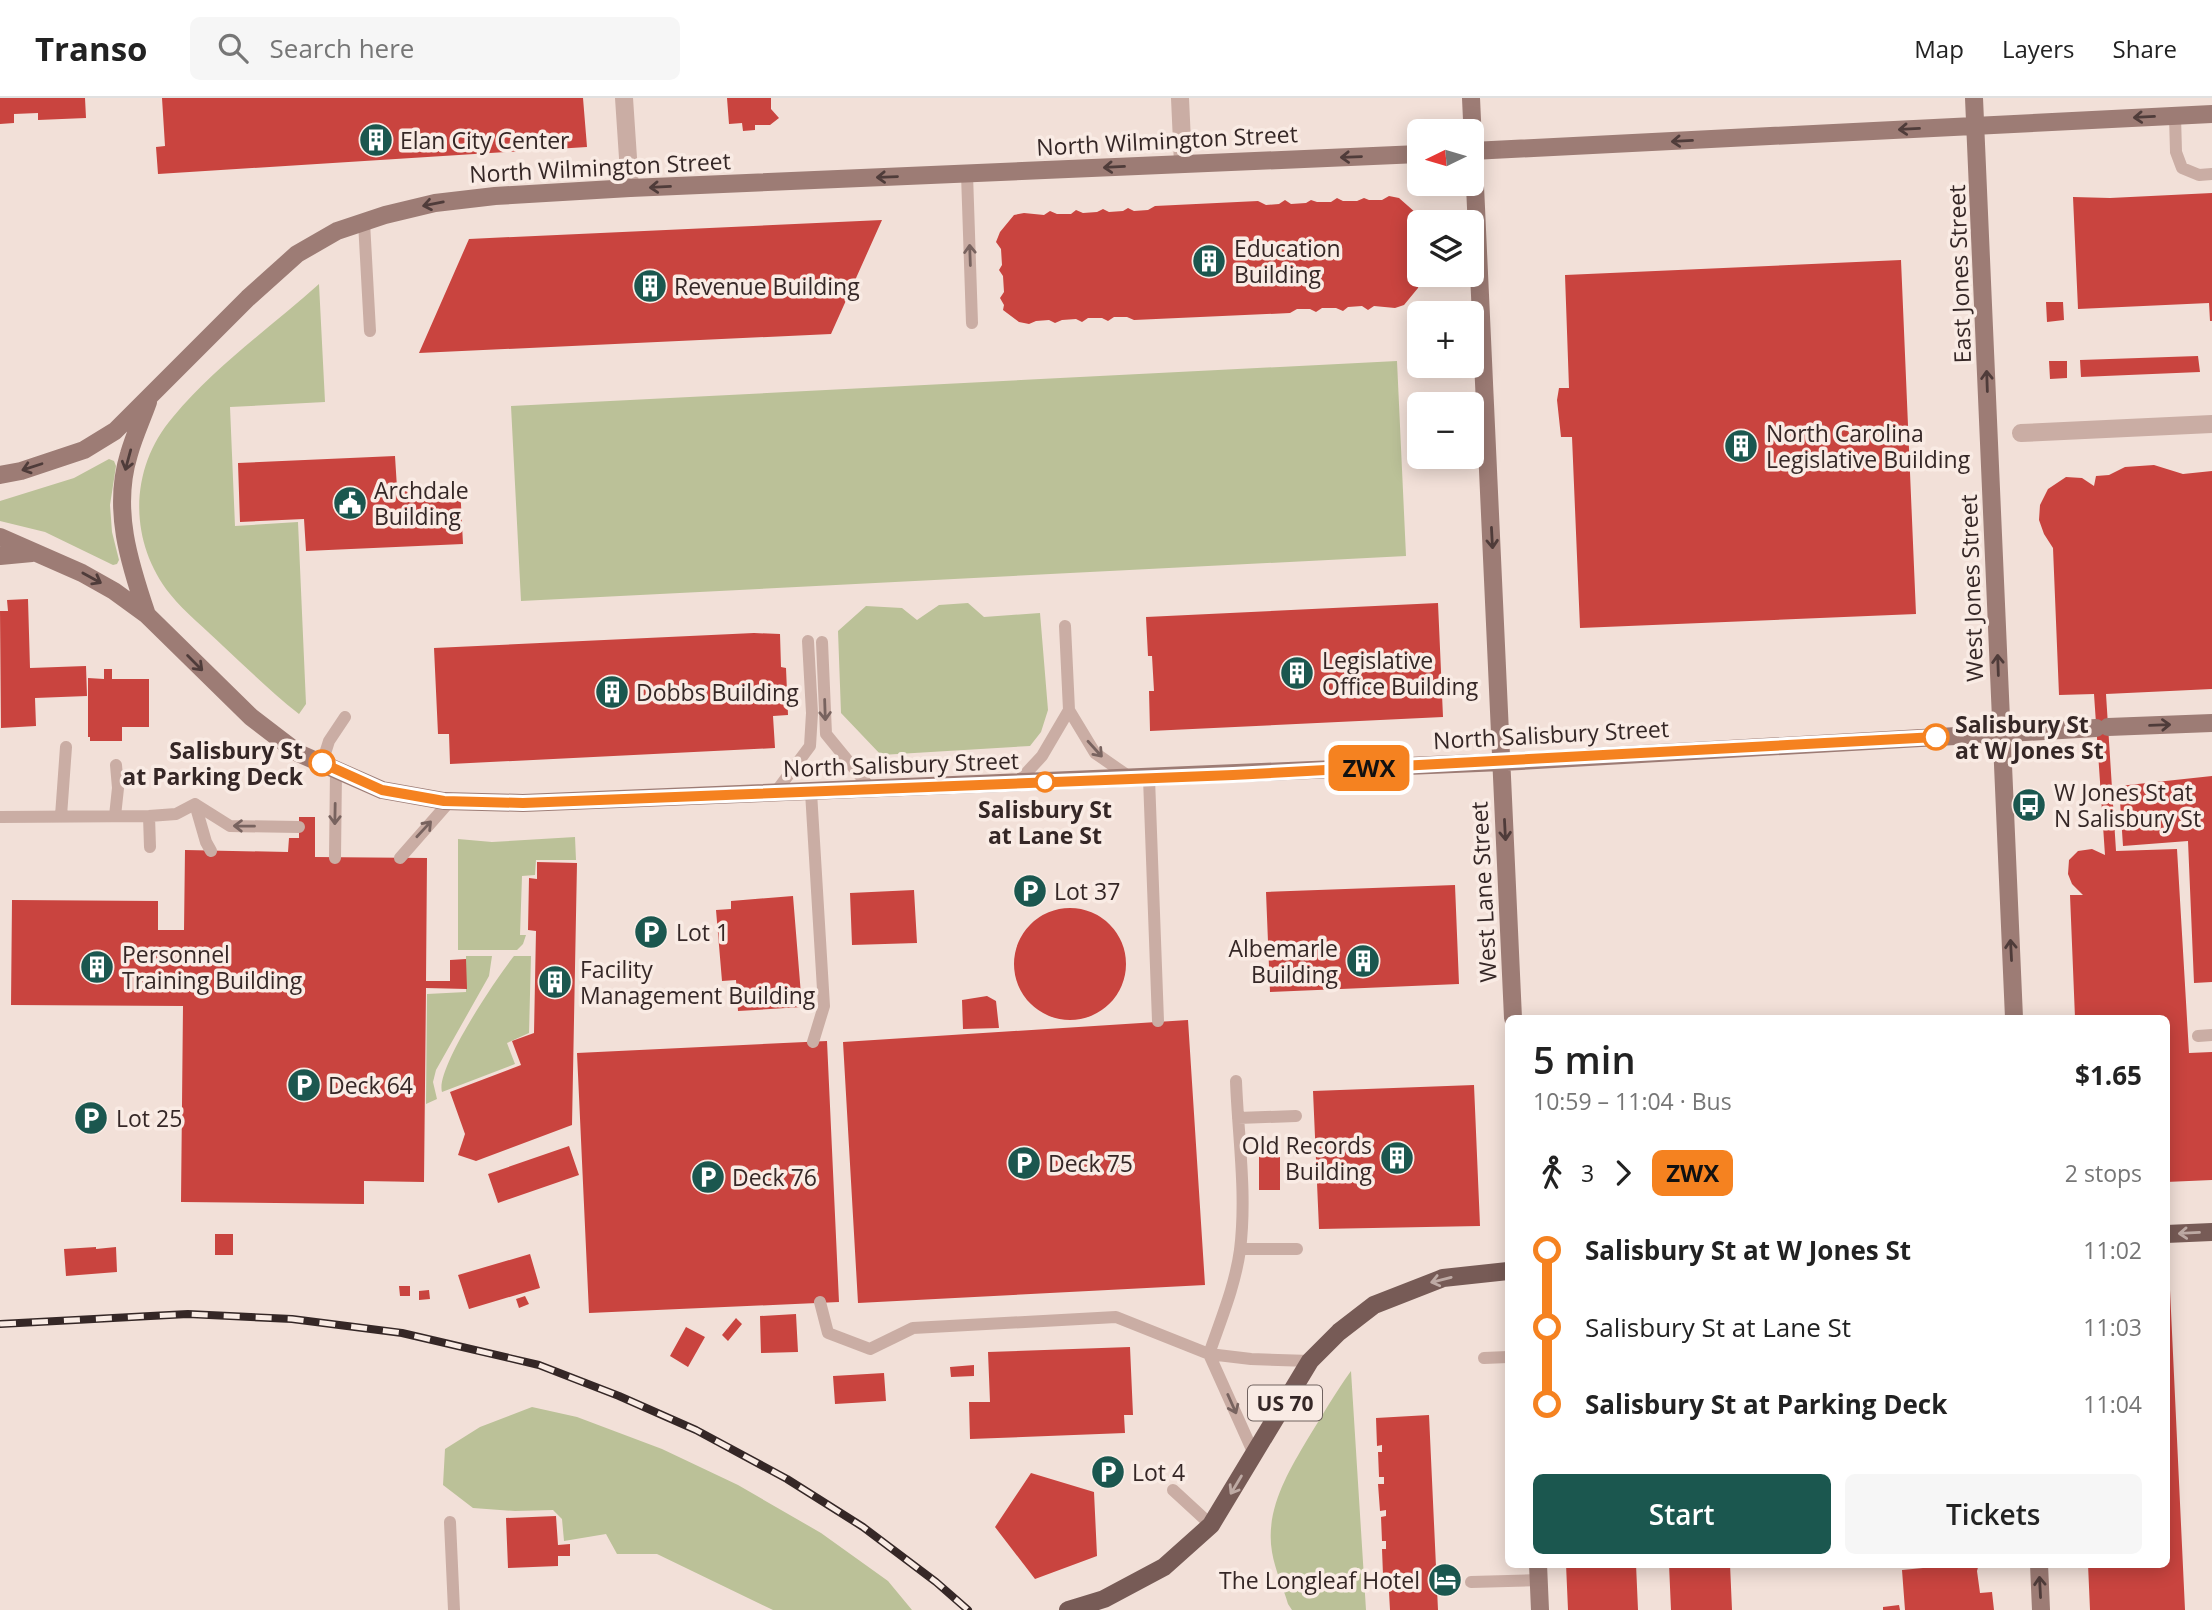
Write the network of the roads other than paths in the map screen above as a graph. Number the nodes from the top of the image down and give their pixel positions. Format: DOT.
graph roads {
  1 [pos="624,98"];
  2 [pos="1180,98"];
  3 [pos="1471,98"];
  4 [pos="1974,98"];
  5 [pos="2212,114"];
  6 [pos="2175,116"];
  7 [pos="1471,119"];
  8 [pos="1977,125"];
  9 [pos="1484,150"];
  10 [pos="1407,155"];
  11 [pos="1183,164"];
  12 [pos="967,174"];
  13 [pos="2212,174"];
  14 [pos="630,188"];
  15 [pos="1474,196"];
  16 [pos="364,222"];
  17 [pos="972,323"];
  18 [pos="370,331"];
  19 [pos="151,396"];
  20 [pos="2212,424"];
  21 [pos="2021,433"];
  22 [pos="1990,449"];
  23 [pos="0,475"];
  24 [pos="0,537"];
  25 [pos="32,553"];
  26 [pos="0,556"];
  27 [pos="147,615"];
  28 [pos="1065,626"];
  29 [pos="808,642"];
  30 [pos="822,642"];
  31 [pos="1069,710"];
  32 [pos="345,718"];
  33 [pos="2212,723"];
  34 [pos="2212,731"];
  35 [pos="2001,733"];
  36 [pos="66,747"];
  37 [pos="1502,762"];
  38 [pos="116,765"];
  39 [pos="329,766"];
  40 [pos="1140,778"];
  41 [pos="1017,783"];
  42 [pos="871,789"];
  43 [pos="811,792"];
  44 [pos="775,793"];
  45 [pos="450,801"];
  46 [pos="195,804"];
  47 [pos="115,816"];
  48 [pos="149,816"];
  49 [pos="0,817"];
  50 [pos="61,817"];
  51 [pos="299,827"];
  52 [pos="150,847"];
  53 [pos="211,851"];
  54 [pos="334,858"];
  55 [pos="400,858"];
  56 [pos="1513,1015"];
  57 [pos="2014,1015"];
  58 [pos="1158,1021"];
  59 [pos="2198,1035"];
  60 [pos="2212,1035"];
  61 [pos="813,1042"];
  62 [pos="1237,1081"];
  63 [pos="1296,1116"];
  64 [pos="1238,1118"];
  65 [pos="2212,1232"];
  66 [pos="2170,1234"];
  67 [pos="1240,1249"];
  68 [pos="1297,1249"];
  69 [pos="1505,1271"];
  70 [pos="820,1302"];
  71 [pos="1209,1354"];
  72 [pos="1505,1357"];
  73 [pos="1484,1358"];
  74 [pos="1310,1361"];
  75 [pos="1254,1454"];
  76 [pos="1173,1490"];
  77 [pos="450,1522"];
  78 [pos="1211,1525"];
  79 [pos="2039,1568"];
  80 [pos="1539,1572"];
  81 [pos="1471,1582"];
  82 [pos="454,1610"];
  83 [pos="1068,1610"];
  84 [pos="1540,1610"];
  85 [pos="2041,1610"];
  1 -- 14 [label="street"];
  2 -- 11 [label="street"];
  3 -- 7 [label="main road, West Lane Street"];
  4 -- 8 [label="main road, East Jones Street"];
  5 -- 6 [label="main road"];
  6 -- 8 [label="main road, one-way"];
  6 -- 13 [label="lane"];
  8 -- 9 [label="main road, one-way"];
  22 -- 8 [label="main road, East Jones Street, one-way"];
  10 -- 11 [label="main road, North Wilmington Street, one-way"];
  11 -- 12 [label="main road, North Wilmington Street, one-way"];
  12 -- 14 [label="main road, North Wilmington Street, one-way"];
  17 -- 12 [label="lane, one-way"];
  14 -- 16 [label="main road, North Wilmington Street, one-way"];
  15 -- 37 [label="main road, West Lane Street, one-way"];
  16 -- 18 [label="lane"];
  16 -- 19 [label="main road, North Wilmington Street"];
  19 -- 23 [label="main road, North Wilmington Street, one-way"];
  19 -- 27 [label="main road, one-way"];
  20 -- 21 [label="street"];
  35 -- 22 [label="main road, West Jones Street, one-way"];
  24 -- 25 [label="main road, North Salisbury Street"];
  25 -- 26 [label="main road"];
  25 -- 27 [label="main road, North Salisbury Street, one-way"];
  27 -- 39 [label="main road, North Salisbury Street, one-way"];
  28 -- 31 [label="lane"];
  29 -- 44 [label="lane"];
  30 -- 42 [label="lane, one-way"];
  31 -- 40 [label="lane, one-way"];
  31 -- 41 [label="lane"];
  32 -- 39 [label="lane"];
  33 -- 34 [label="lane"];
  35 -- 33 [label="main road, North Salisbury Street, one-way"];
  35 -- 37 [label="main road, North Salisbury Street"];
  57 -- 35 [label="main road, West Jones Street, one-way"];
  36 -- 50 [label="lane"];
  37 -- 40 [label="main road, North Salisbury Street"];
  37 -- 56 [label="main road, West Lane Street, one-way"];
  38 -- 47 [label="lane"];
  39 -- 45 [label="main road, North Salisbury Street"];
  39 -- 54 [label="lane, one-way"];
  40 -- 41 [label="main road, North Salisbury Street"];
  40 -- 58 [label="lane"];
  41 -- 42 [label="main road, North Salisbury Street"];
  42 -- 43 [label="main road, North Salisbury Street"];
  43 -- 44 [label="main road, North Salisbury Street"];
  43 -- 61 [label="lane"];
  44 -- 45 [label="main road, North Salisbury Street"];
  55 -- 45 [label="lane, one-way"];
  46 -- 48 [label="lane"];
  51 -- 46 [label="lane, one-way"];
  46 -- 53 [label="lane"];
  47 -- 48 [label="lane"];
  47 -- 50 [label="lane"];
  48 -- 52 [label="lane"];
  49 -- 50 [label="lane"];
  59 -- 60 [label="lane"];
  62 -- 64 [label="lane"];
  63 -- 64 [label="lane"];
  64 -- 67 [label="lane"];
  65 -- 66 [label="main road, one-way"];
  67 -- 68 [label="lane"];
  67 -- 71 [label="lane"];
  69 -- 74 [label="main road, US 70, one-way"];
  70 -- 71 [label="lane"];
  71 -- 74 [label="lane"];
  71 -- 75 [label="lane, one-way"];
  72 -- 73 [label="lane"];
  74 -- 75 [label="main road, US 70"];
  75 -- 78 [label="main road, US 70, one-way"];
  76 -- 78 [label="lane"];
  77 -- 82 [label="lane"];
  78 -- 83 [label="main road, US 70"];
  85 -- 79 [label="main road, one-way"];
  80 -- 81 [label="lane"];
  80 -- 84 [label="main road"];
}
